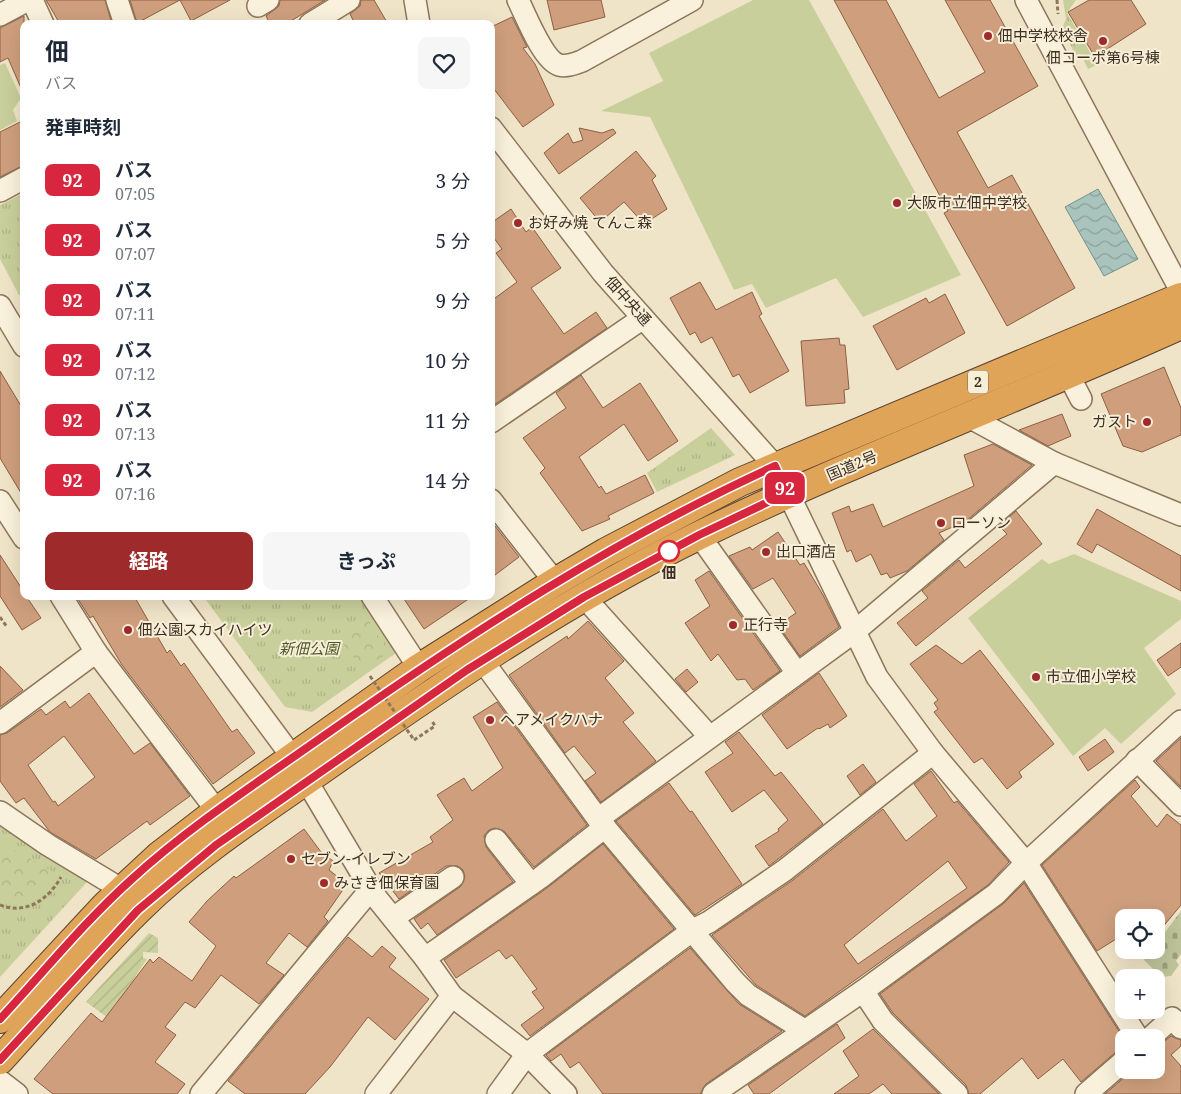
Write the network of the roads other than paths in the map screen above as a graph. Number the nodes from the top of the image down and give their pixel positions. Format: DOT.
graph roads {
  1 [pos="28,0"];
  2 [pos="32,0"];
  3 [pos="117,0"];
  4 [pos="349,0"];
  5 [pos="415,0"];
  6 [pos="518,0"];
  7 [pos="692,0"];
  8 [pos="1026,0"];
  9 [pos="0,15"];
  10 [pos="41,20"];
  11 [pos="123,20"];
  12 [pos="316,20"];
  13 [pos="418,20"];
  14 [pos="495,133"];
  15 [pos="20,180"];
  16 [pos="0,191"];
  17 [pos="1181,291"];
  18 [pos="1181,297"];
  19 [pos="0,306"];
  20 [pos="643,318"];
  21 [pos="1181,325"];
  22 [pos="20,332"];
  23 [pos="1068,374"];
  24 [pos="1081,399"];
  25 [pos="969,417"];
  26 [pos="495,419"];
  27 [pos="1054,463"];
  28 [pos="775,466"];
  29 [pos="787,493"];
  30 [pos="0,500"];
  31 [pos="495,505"];
  32 [pos="1181,515"];
  33 [pos="20,532"];
  34 [pos="699,535"];
  35 [pos="555,582"];
  36 [pos="584,597"];
  37 [pos="64,600"];
  38 [pos="176,600"];
  39 [pos="375,600"];
  40 [pos="854,632"];
  41 [pos="96,652"];
  42 [pos="482,660"];
  43 [pos="419,668"];
  44 [pos="797,673"];
  45 [pos="1181,721"];
  46 [pos="0,724"];
  47 [pos="709,736"];
  48 [pos="933,753"];
  49 [pos="292,758"];
  50 [pos="1137,760"];
  51 [pos="305,782"];
  52 [pos="1181,805"];
  53 [pos="217,811"];
  54 [pos="0,812"];
  55 [pos="602,823"];
  56 [pos="496,840"];
  57 [pos="1026,863"];
  58 [pos="453,877"];
  59 [pos="532,884"];
  60 [pos="370,889"];
  61 [pos="113,897"];
  62 [pos="131,917"];
  63 [pos="393,918"];
  64 [pos="693,930"];
  65 [pos="425,958"];
  66 [pos="863,991"];
  67 [pos="452,996"];
  68 [pos="0,1020"];
  69 [pos="1181,1028"];
  70 [pos="1132,1029"];
  71 [pos="1160,1029"];
  72 [pos="804,1030"];
  73 [pos="527,1054"];
  74 [pos="0,1060"];
  75 [pos="1115,1069"];
  76 [pos="0,1081"];
  77 [pos="17,1094"];
  78 [pos="201,1094"];
  79 [pos="376,1094"];
  80 [pos="498,1094"];
  81 [pos="566,1094"];
  82 [pos="713,1094"];
  83 [pos="956,1094"];
  84 [pos="1086,1094"];
  1 -- 9 [label="street"];
  2 -- 10 [label="street"];
  3 -- 11 [label="street"];
  4 -- 12 [label="street"];
  5 -- 13 [label="street"];
  6 -- 7 [label="street"];
  8 -- 17 [label="street"];
  14 -- 20 [label="street, 佃中央通"];
  15 -- 16 [label="street"];
  18 -- 28 [label="highway, 国道2号 / 2"];
  19 -- 22 [label="street"];
  20 -- 26 [label="street"];
  20 -- 28 [label="street, 佃中央通"];
  21 -- 23 [label="highway, 国道2号 / 2"];
  23 -- 24 [label="street"];
  23 -- 25 [label="highway, 国道2号 / 2"];
  25 -- 27 [label="street"];
  25 -- 29 [label="highway, 国道2号 / 2"];
  27 -- 32 [label="street"];
  27 -- 40 [label="street"];
  28 -- 29 [label="street, 佃中央通"];
  28 -- 35 [label="highway, 国道2号 / 2"];
  29 -- 34 [label="highway, 国道2号 / 2"];
  29 -- 40 [label="street, 佃中央通"];
  30 -- 33 [label="street"];
  31 -- 35 [label="street"];
  34 -- 36 [label="highway, 国道2号 / 2"];
  34 -- 44 [label="street"];
  35 -- 43 [label="highway, 国道2号 / 2"];
  36 -- 42 [label="highway, 国道2号 / 2"];
  36 -- 47 [label="street"];
  37 -- 41 [label="street"];
  38 -- 49 [label="street"];
  39 -- 43 [label="street"];
  40 -- 44 [label="street"];
  40 -- 48 [label="street, 佃中央通"];
  41 -- 46 [label="street"];
  41 -- 53 [label="street"];
  42 -- 51 [label="highway, 国道2号 / 2"];
  42 -- 55 [label="street"];
  43 -- 49 [label="highway, 国道2号 / 2"];
  44 -- 47 [label="street"];
  45 -- 50 [label="street"];
  47 -- 55 [label="street"];
  48 -- 57 [label="street, 佃中央通"];
  48 -- 64 [label="street"];
  49 -- 51 [label="street"];
  49 -- 53 [label="highway, 国道2号 / 2"];
  50 -- 52 [label="street"];
  50 -- 57 [label="street"];
  51 -- 60 [label="street"];
  51 -- 62 [label="highway, 国道2号 / 2"];
  53 -- 61 [label="highway, 国道2号 / 2"];
  54 -- 61 [label="street"];
  55 -- 59 [label="street"];
  55 -- 64 [label="street"];
  56 -- 59 [label="street"];
  57 -- 66 [label="street"];
  57 -- 70 [label="street, 佃中央通"];
  58 -- 63 [label="street"];
  59 -- 65 [label="street"];
  60 -- 63 [label="street"];
  60 -- 78 [label="street"];
  61 -- 62 [label="street"];
  61 -- 68 [label="highway, 国道2号 / 2"];
  62 -- 74 [label="highway, 国道2号 / 2"];
  63 -- 65 [label="street"];
  64 -- 72 [label="street"];
  64 -- 73 [label="street"];
  65 -- 67 [label="street"];
  66 -- 72 [label="street"];
  66 -- 83 [label="street"];
  67 -- 73 [label="street"];
  67 -- 79 [label="street"];
  69 -- 71 [label="street"];
  72 -- 82 [label="street"];
  73 -- 80 [label="street"];
  73 -- 81 [label="street"];
  75 -- 84 [label="street"];
  76 -- 77 [label="street"];
}
